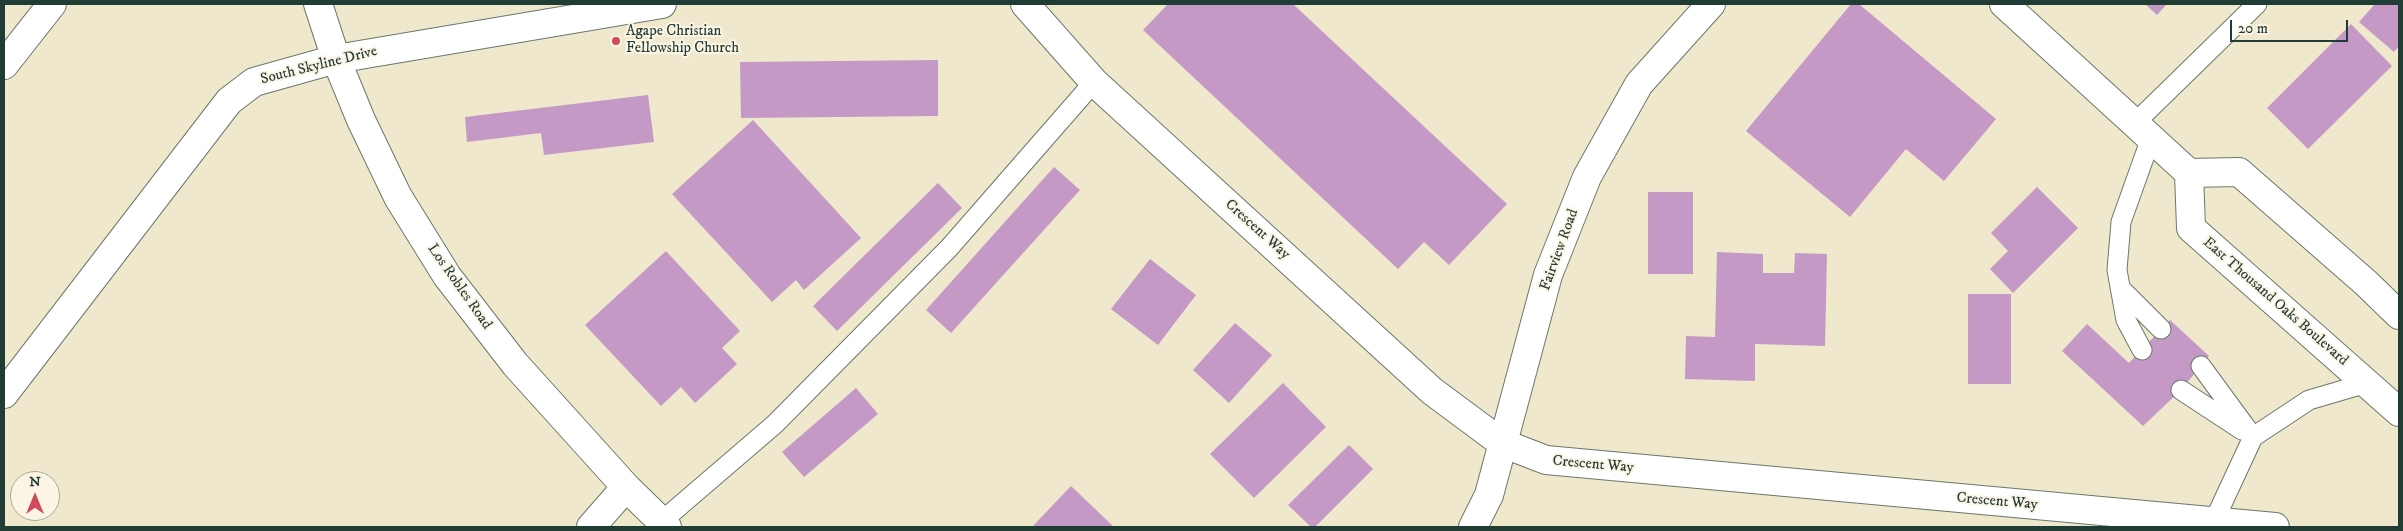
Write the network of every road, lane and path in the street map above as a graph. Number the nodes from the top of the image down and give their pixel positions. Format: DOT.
graph roads {
  1 [pos="52,4"];
  2 [pos="318,4"];
  3 [pos="662,4"];
  4 [pos="1026,4"];
  5 [pos="1710,4"];
  6 [pos="2004,4"];
  7 [pos="2257,4"];
  8 [pos="336,59"];
  9 [pos="4,65"];
  10 [pos="1094,82"];
  11 [pos="2143,131"];
  12 [pos="2189,173"];
  13 [pos="2120,288"];
  14 [pos="2399,315"];
  15 [pos="2161,329"];
  16 [pos="2142,350"];
  17 [pos="2200,366"];
  18 [pos="2367,383"];
  19 [pos="2181,390"];
  20 [pos="4,394"];
  21 [pos="2399,412"];
  22 [pos="2253,438"];
  23 [pos="1502,443"];
  24 [pos="626,487"];
  25 [pos="2214,522"];
  26 [pos="665,524"];
  27 [pos="591,527"];
  28 [pos="1473,527"];
  29 [pos="2275,527"];
  1 -- 9 [label="street"];
  2 -- 8 [label="street, Los Robles Road"];
  3 -- 8 [label="street, South Skyline Drive"];
  4 -- 10 [label="street, Crescent Way"];
  5 -- 23 [label="street, Fairview Road"];
  6 -- 11 [label="street"];
  7 -- 11 [label="lane"];
  8 -- 20 [label="street, South Skyline Drive"];
  8 -- 24 [label="street, Los Robles Road"];
  10 -- 23 [label="street, Crescent Way"];
  10 -- 26 [label="lane"];
  11 -- 12 [label="street"];
  11 -- 13 [label="lane"];
  12 -- 14 [label="street"];
  12 -- 18 [label="street, East Thousand Oaks Boulevard"];
  13 -- 15 [label="lane"];
  13 -- 16 [label="lane"];
  17 -- 22 [label="lane"];
  18 -- 21 [label="street, East Thousand Oaks Boulevard"];
  18 -- 22 [label="lane"];
  19 -- 22 [label="lane"];
  22 -- 25 [label="lane"];
  23 -- 25 [label="street, Crescent Way"];
  23 -- 28 [label="street, Fairview Road"];
  24 -- 26 [label="street, Los Robles Road"];
  24 -- 27 [label="street"];
  25 -- 29 [label="street, Crescent Way"];
}
